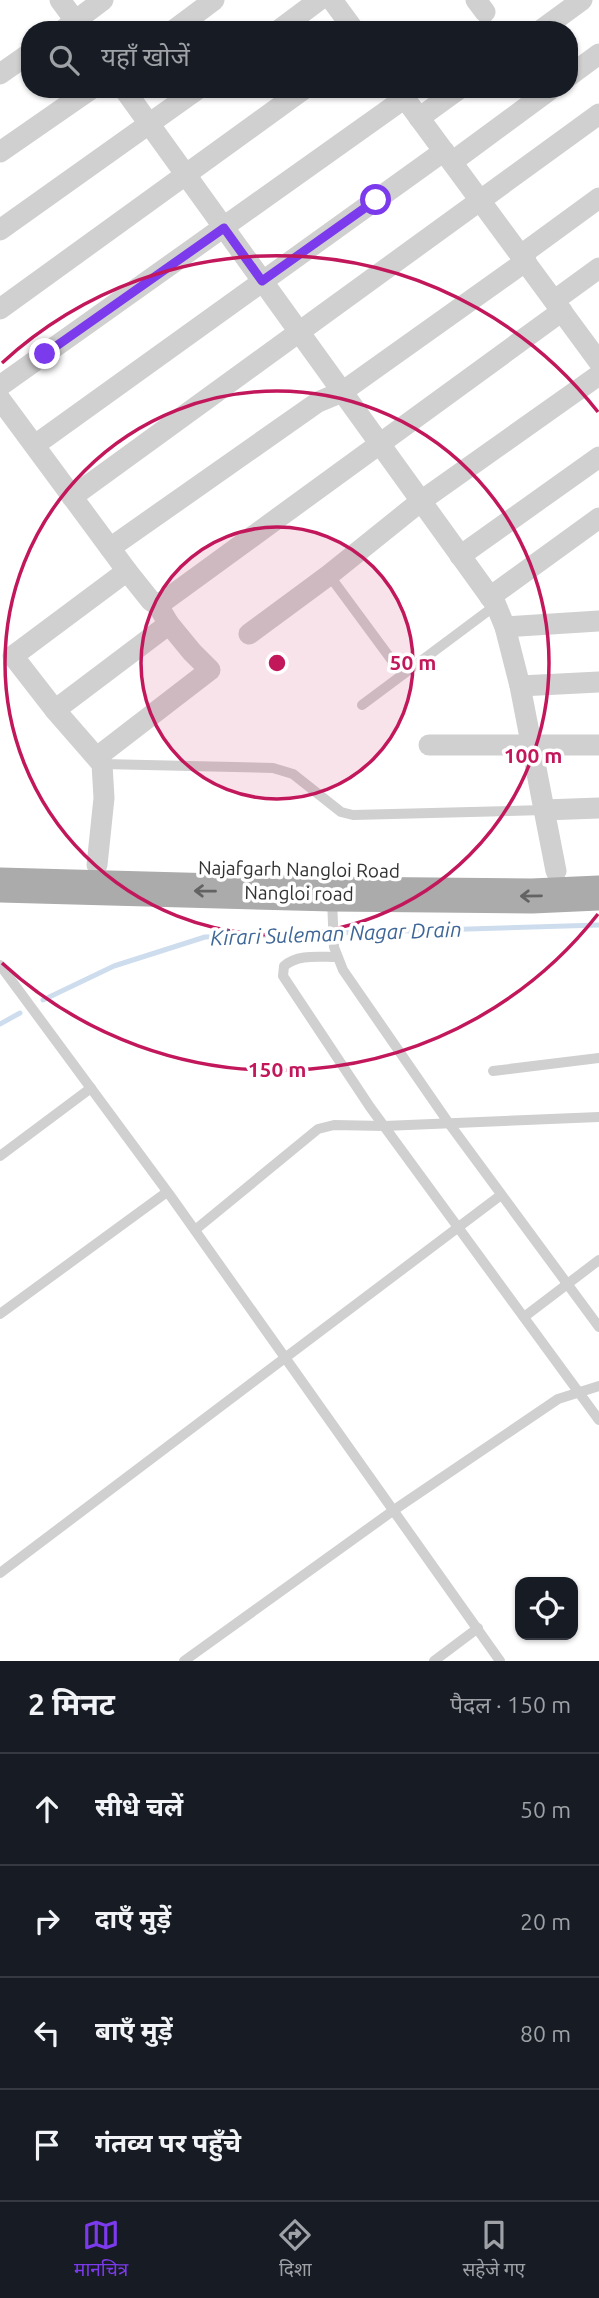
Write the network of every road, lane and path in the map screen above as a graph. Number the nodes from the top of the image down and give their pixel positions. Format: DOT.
graph roads {
  1 [pos="60,0"];
  2 [pos="103,0"];
  3 [pos="214,0"];
  4 [pos="319,0"];
  5 [pos="332,0"];
  6 [pos="582,0"];
  7 [pos="70,21"];
  8 [pos="80,21"];
  9 [pos="186,21"];
  10 [pos="291,21"];
  11 [pos="347,21"];
  12 [pos="553,21"];
  13 [pos="599,54"];
  14 [pos="21,59"];
  15 [pos="578,69"];
  16 [pos="0,74"];
  17 [pos="78,98"];
  18 [pos="130,98"];
  19 [pos="186,98"];
  20 [pos="292,98"];
  21 [pos="396,98"];
  22 [pos="404,98"];
  23 [pos="447,98"];
  24 [pos="537,98"];
  25 [pos="599,114"];
  26 [pos="419,118"];
  27 [pos="150,125"];
  28 [pos="0,152"];
  29 [pos="448,157"];
  30 [pos="187,176"];
  31 [pos="599,198"];
  32 [pos="480,200"];
  33 [pos="224,228"];
  34 [pos="0,230"];
  35 [pos="523,258"];
  36 [pos="599,268"];
  37 [pos="262,281"];
  38 [pos="559,306"];
  39 [pos="0,309"];
  40 [pos="300,334"];
  41 [pos="597,355"];
  42 [pos="599,375"];
  43 [pos="0,386"];
  44 [pos="342,392"];
  45 [pos="0,399"];
  46 [pos="380,444"];
  47 [pos="34,445"];
  48 [pos="599,457"];
  49 [pos="72,497"];
  50 [pos="421,501"];
  51 [pos="599,518"];
  52 [pos="110,548"];
  53 [pos="460,556"];
  54 [pos="127,571"];
  55 [pos="329,575"];
  56 [pos="493,601"];
  57 [pos="157,604"];
  58 [pos="599,621"];
  59 [pos="169,624"];
  60 [pos="505,627"];
  61 [pos="249,635"];
  62 [pos="402,674"];
  63 [pos="599,682"];
  64 [pos="520,686"];
  65 [pos="362,705"];
  66 [pos="55,710"];
  67 [pos="429,745"];
  68 [pos="599,745"];
  69 [pos="532,746"];
  70 [pos="100,761"];
  71 [pos="599,808"];
  72 [pos="544,810"];
  73 [pos="0,862"];
  74 [pos="97,864"];
  75 [pos="599,869"];
  76 [pos="556,871"];
  77 [pos="0,885"];
  78 [pos="599,893"];
  79 [pos="332,906"];
  80 [pos="335,952"];
  81 [pos="0,965"];
  82 [pos="599,1058"];
  83 [pos="493,1071"];
  84 [pos="91,1088"];
  85 [pos="599,1117"];
  86 [pos="448,1122"];
  87 [pos="384,1126"];
  88 [pos="0,1156"];
  89 [pos="167,1192"];
  90 [pos="501,1195"];
  91 [pos="458,1227"];
  92 [pos="195,1230"];
  93 [pos="599,1260"];
  94 [pos="567,1283"];
  95 [pos="0,1314"];
  96 [pos="524,1317"];
  97 [pos="599,1327"];
  98 [pos="285,1357"];
  99 [pos="599,1386"];
  100 [pos="579,1393"];
  101 [pos="599,1420"];
  102 [pos="394,1510"];
  103 [pos="0,1573"];
  104 [pos="478,1628"];
  105 [pos="184,1661"];
  106 [pos="434,1661"];
  107 [pos="500,1661"];
  1 -- 7 [label="street"];
  2 -- 8 [label="street"];
  3 -- 9 [label="street"];
  4 -- 10 [label="street"];
  5 -- 11 [label="street"];
  6 -- 12 [label="street"];
  13 -- 15 [label="street"];
  14 -- 16 [label="street"];
  17 -- 28 [label="street"];
  18 -- 27 [label="street"];
  19 -- 27 [label="street"];
  20 -- 30 [label="street"];
  21 -- 33 [label="street"];
  22 -- 26 [label="street"];
  23 -- 26 [label="street"];
  24 -- 29 [label="street"];
  25 -- 32 [label="street"];
  26 -- 29 [label="street"];
  27 -- 30 [label="street"];
  27 -- 34 [label="street"];
  29 -- 32 [label="street"];
  29 -- 37 [label="street"];
  30 -- 33 [label="street"];
  30 -- 39 [label="street"];
  31 -- 35 [label="street"];
  32 -- 35 [label="street"];
  32 -- 40 [label="street"];
  33 -- 37 [label="street"];
  33 -- 43 [label="street"];
  35 -- 38 [label="street"];
  35 -- 44 [label="street"];
  36 -- 38 [label="street"];
  37 -- 40 [label="street"];
  37 -- 47 [label="street"];
  38 -- 41 [label="street"];
  38 -- 46 [label="street"];
  40 -- 44 [label="street"];
  40 -- 49 [label="street"];
  42 -- 50 [label="street"];
  44 -- 46 [label="street"];
  44 -- 52 [label="street"];
  45 -- 47 [label="street"];
  46 -- 50 [label="street"];
  46 -- 57 [label="street"];
  47 -- 49 [label="street"];
  48 -- 53 [label="street"];
  49 -- 52 [label="street"];
  50 -- 53 [label="street"];
  50 -- 55 [label="street"];
  51 -- 56 [label="street"];
  52 -- 54 [label="street"];
  53 -- 56 [label="street"];
  54 -- 57 [label="street"];
  54 -- 66 [label="street"];
  55 -- 61 [label="street"];
  55 -- 62 [label="lane"];
  56 -- 60 [label="street"];
  56 -- 62 [label="lane"];
  57 -- 59 [label="street"];
  58 -- 60 [label="street"];
  59 -- 66 [label="street"];
  59 -- 70 [label="street"];
  60 -- 64 [label="street"];
  62 -- 65 [label="lane"];
  63 -- 64 [label="street"];
  64 -- 69 [label="street"];
  66 -- 70 [label="street"];
  67 -- 69 [label="street"];
  68 -- 69 [label="street"];
  69 -- 72 [label="street"];
  70 -- 72 [label="lane"];
  70 -- 74 [label="street"];
  71 -- 72 [label="street"];
  72 -- 76 [label="street"];
  73 -- 74 [label="main road, Najafgarh Nangloi Road"];
  74 -- 76 [label="main road, Najafgarh Nangloi Road"];
  75 -- 76 [label="main road, Najafgarh Nangloi Road"];
  79 -- 77 [label="main road, Nangloi road, one-way"];
  78 -- 79 [label="main road, Nangloi road, one-way"];
  79 -- 80 [label="lane"];
  80 -- 86 [label="lane"];
  80 -- 87 [label="lane"];
  81 -- 84 [label="lane"];
  82 -- 83 [label="lane"];
  84 -- 88 [label="lane"];
  84 -- 89 [label="lane"];
  85 -- 86 [label="lane"];
  86 -- 87 [label="lane"];
  86 -- 90 [label="lane"];
  87 -- 91 [label="lane"];
  87 -- 92 [label="lane"];
  89 -- 92 [label="lane"];
  89 -- 95 [label="lane"];
  90 -- 91 [label="lane"];
  90 -- 94 [label="lane"];
  91 -- 96 [label="lane"];
  91 -- 98 [label="lane"];
  92 -- 98 [label="lane"];
  93 -- 94 [label="lane"];
  94 -- 96 [label="lane"];
  94 -- 97 [label="lane"];
  96 -- 100 [label="lane"];
  98 -- 102 [label="lane"];
  98 -- 103 [label="lane"];
  99 -- 100 [label="lane"];
  100 -- 101 [label="lane"];
  100 -- 102 [label="lane"];
  102 -- 104 [label="lane"];
  102 -- 105 [label="lane"];
  104 -- 106 [label="lane"];
  104 -- 107 [label="lane"];
}
